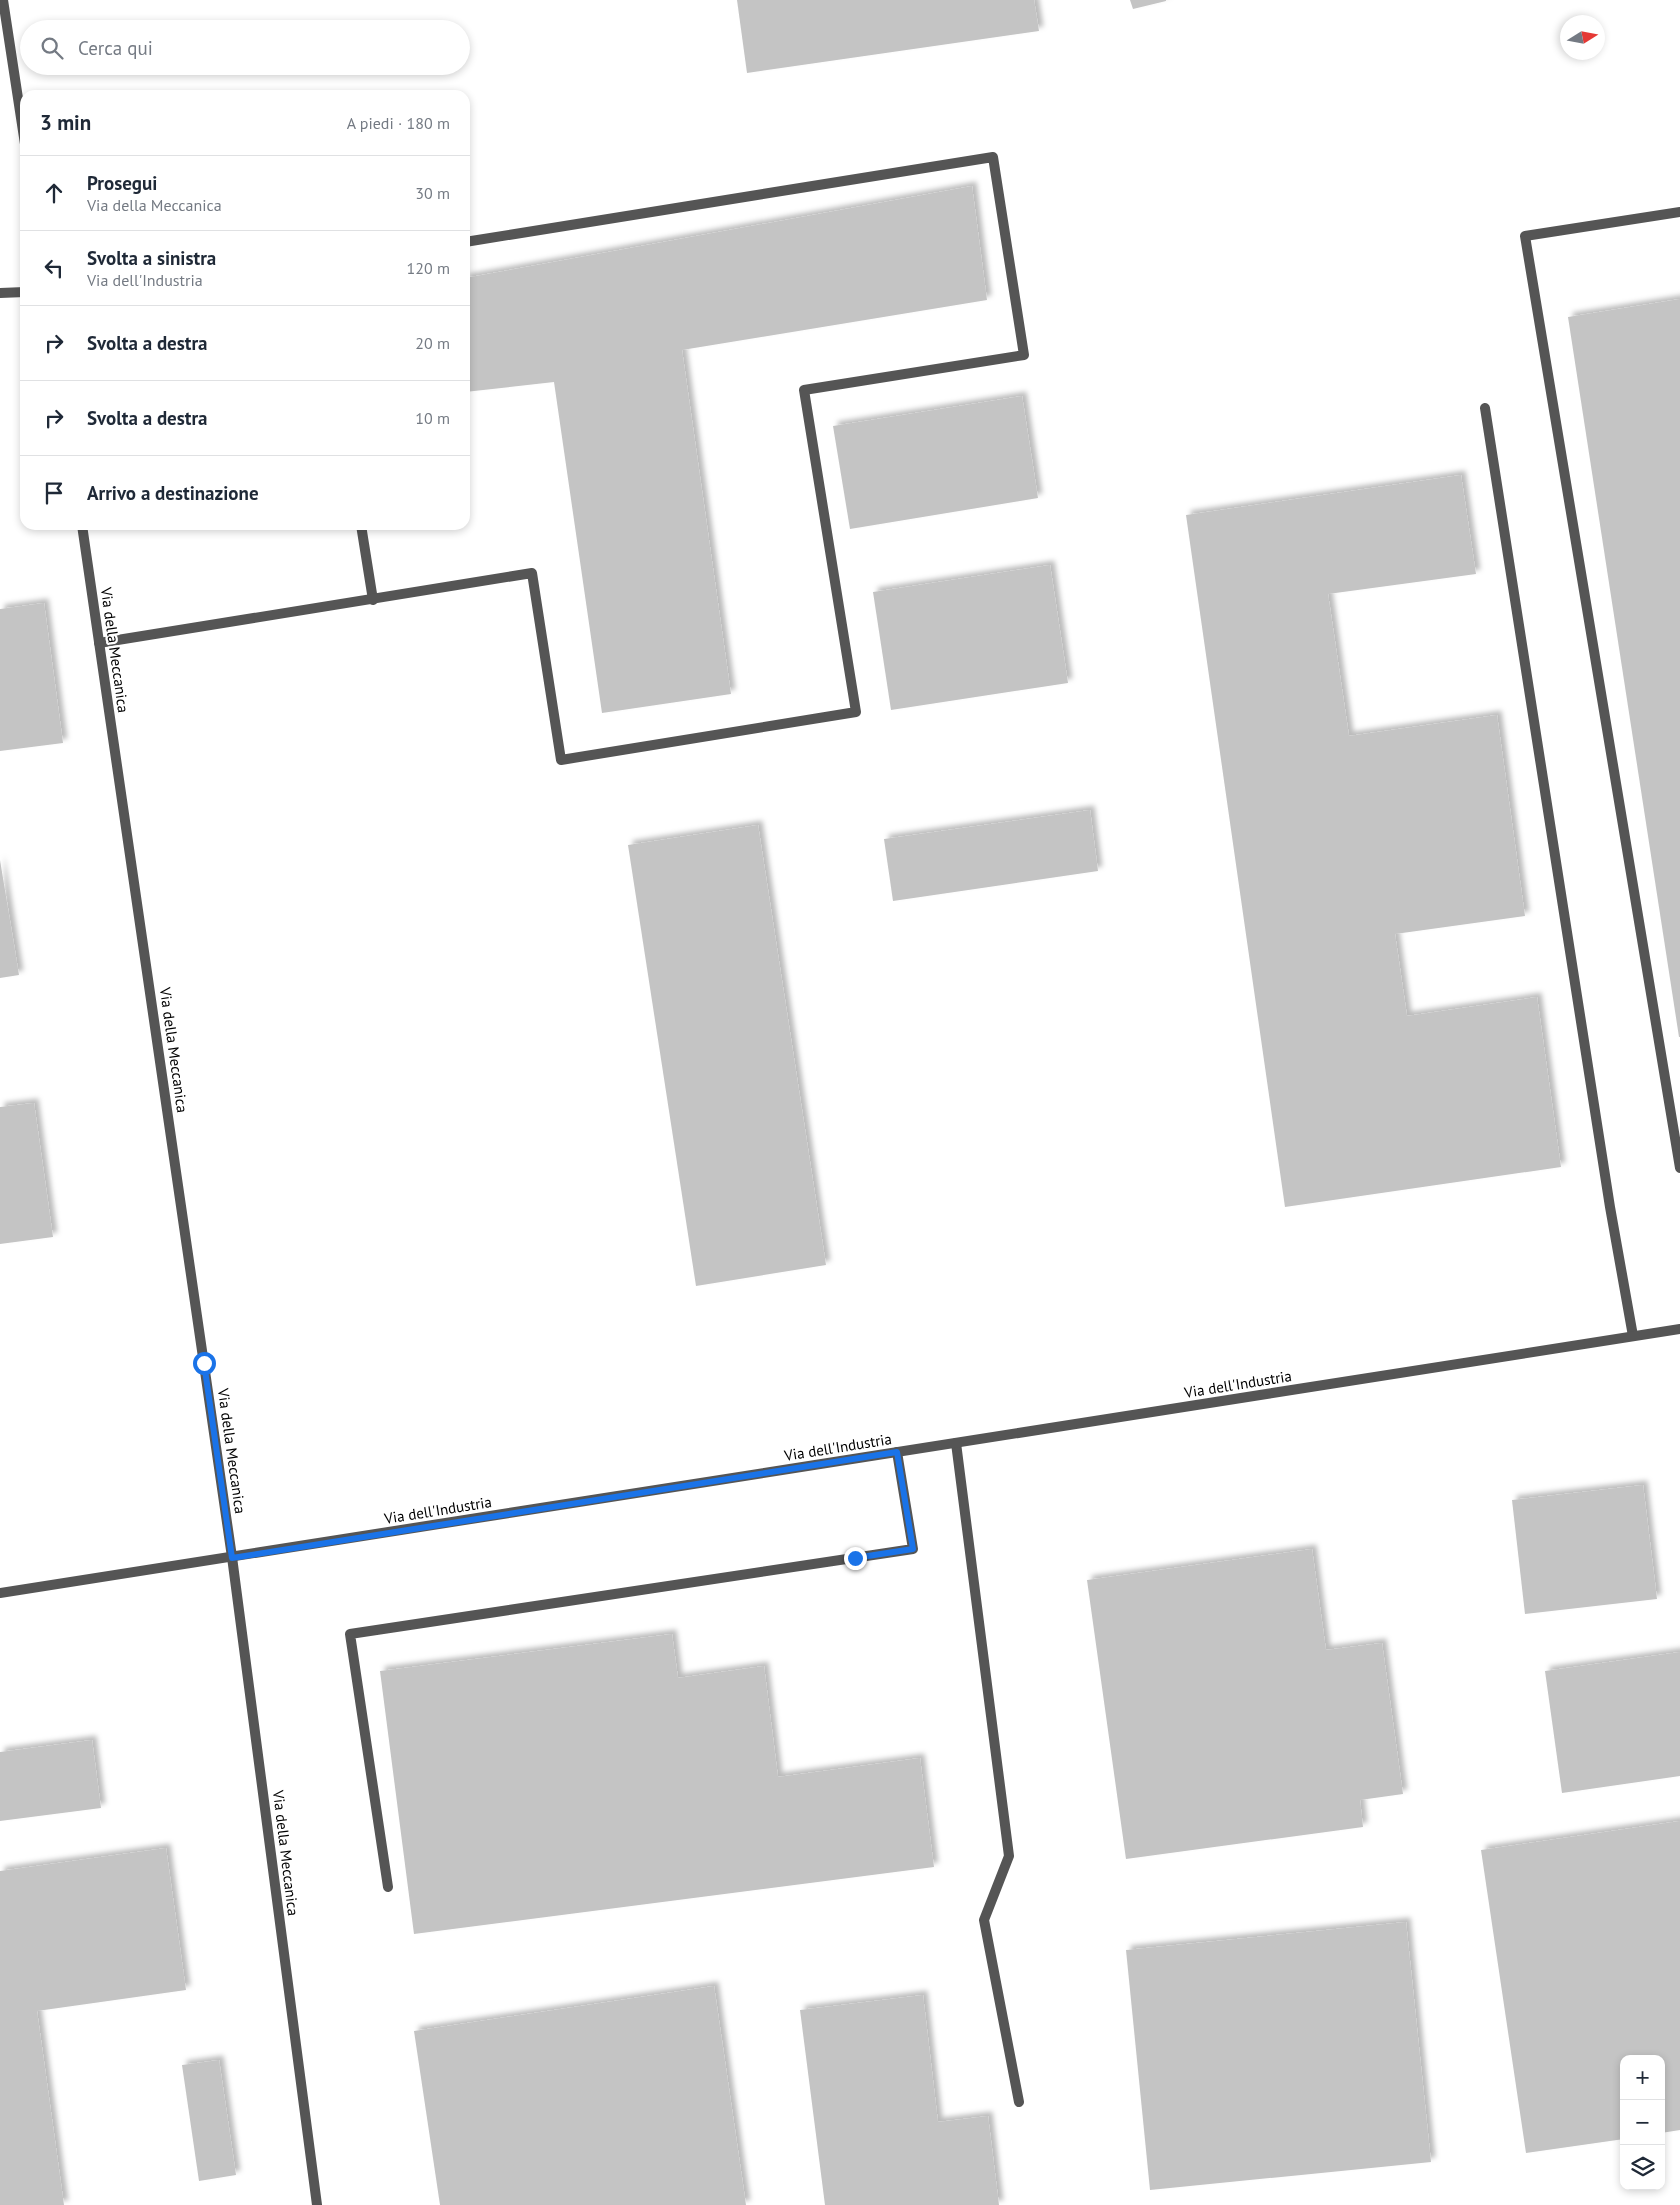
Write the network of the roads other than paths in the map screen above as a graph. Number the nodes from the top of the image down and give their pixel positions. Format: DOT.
graph roads {
  1 [pos="3,0"];
  2 [pos="4,29"];
  3 [pos="20,117"];
  4 [pos="1680,212"];
  5 [pos="470,241"];
  6 [pos="20,292"];
  7 [pos="0,293"];
  8 [pos="1485,408"];
  9 [pos="83,530"];
  10 [pos="362,530"];
  11 [pos="373,600"];
  12 [pos="99,643"];
  13 [pos="1680,1168"];
  14 [pos="1680,1329"];
  15 [pos="1633,1336"];
  16 [pos="956,1443"];
  17 [pos="897,1452"];
  18 [pos="232,1558"];
  19 [pos="0,1593"];
  20 [pos="388,1887"];
  21 [pos="1019,2102"];
  22 [pos="317,2205"];
  1 -- 2 [label="street"];
  2 -- 3 [label="street"];
  4 -- 13 [label="street"];
  5 -- 11 [label="street"];
  6 -- 7 [label="street"];
  8 -- 15 [label="street"];
  9 -- 12 [label="street, Via della Meccanica"];
  10 -- 11 [label="street"];
  11 -- 12 [label="street"];
  12 -- 18 [label="street, Via della Meccanica"];
  14 -- 15 [label="street, Via dell'Industria"];
  15 -- 16 [label="street, Via dell'Industria"];
  16 -- 17 [label="street, Via dell'Industria"];
  16 -- 21 [label="street"];
  17 -- 18 [label="street, Via dell'Industria"];
  17 -- 20 [label="street"];
  18 -- 19 [label="street, Via dell'Industria"];
  18 -- 22 [label="street, Via della Meccanica"];
}
